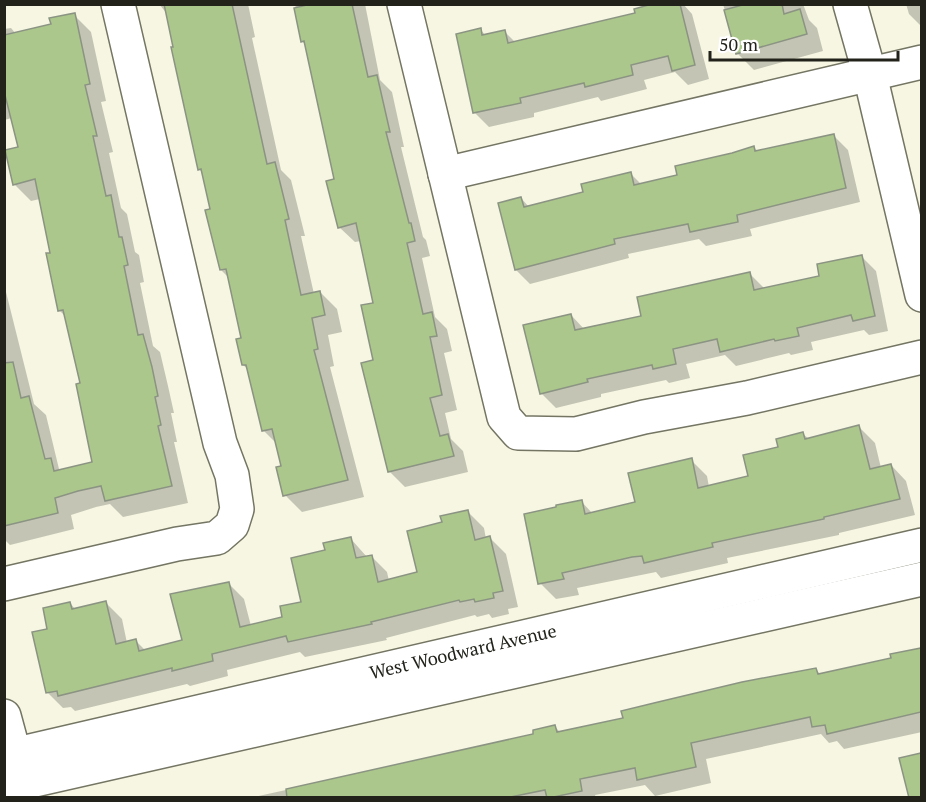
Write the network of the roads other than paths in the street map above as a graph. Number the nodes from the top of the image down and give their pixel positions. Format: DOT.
graph roads {
  1 [pos="118,4"];
  2 [pos="404,4"];
  3 [pos="850,4"];
  4 [pos="921,62"];
  5 [pos="870,75"];
  6 [pos="445,174"];
  7 [pos="921,295"];
  8 [pos="921,357"];
  9 [pos="921,545"];
  10 [pos="921,579"];
  11 [pos="4,584"];
  12 [pos="4,716"];
  13 [pos="14,776"];
  1 -- 11 [label="street"];
  2 -- 6 [label="street"];
  3 -- 5 [label="street"];
  4 -- 5 [label="street"];
  5 -- 6 [label="street"];
  5 -- 7 [label="street"];
  6 -- 8 [label="street"];
  9 -- 13 [label="street, West Woodward Avenue"];
  10 -- 13 [label="street, West Woodward Avenue"];
  12 -- 13 [label="street"];
}
